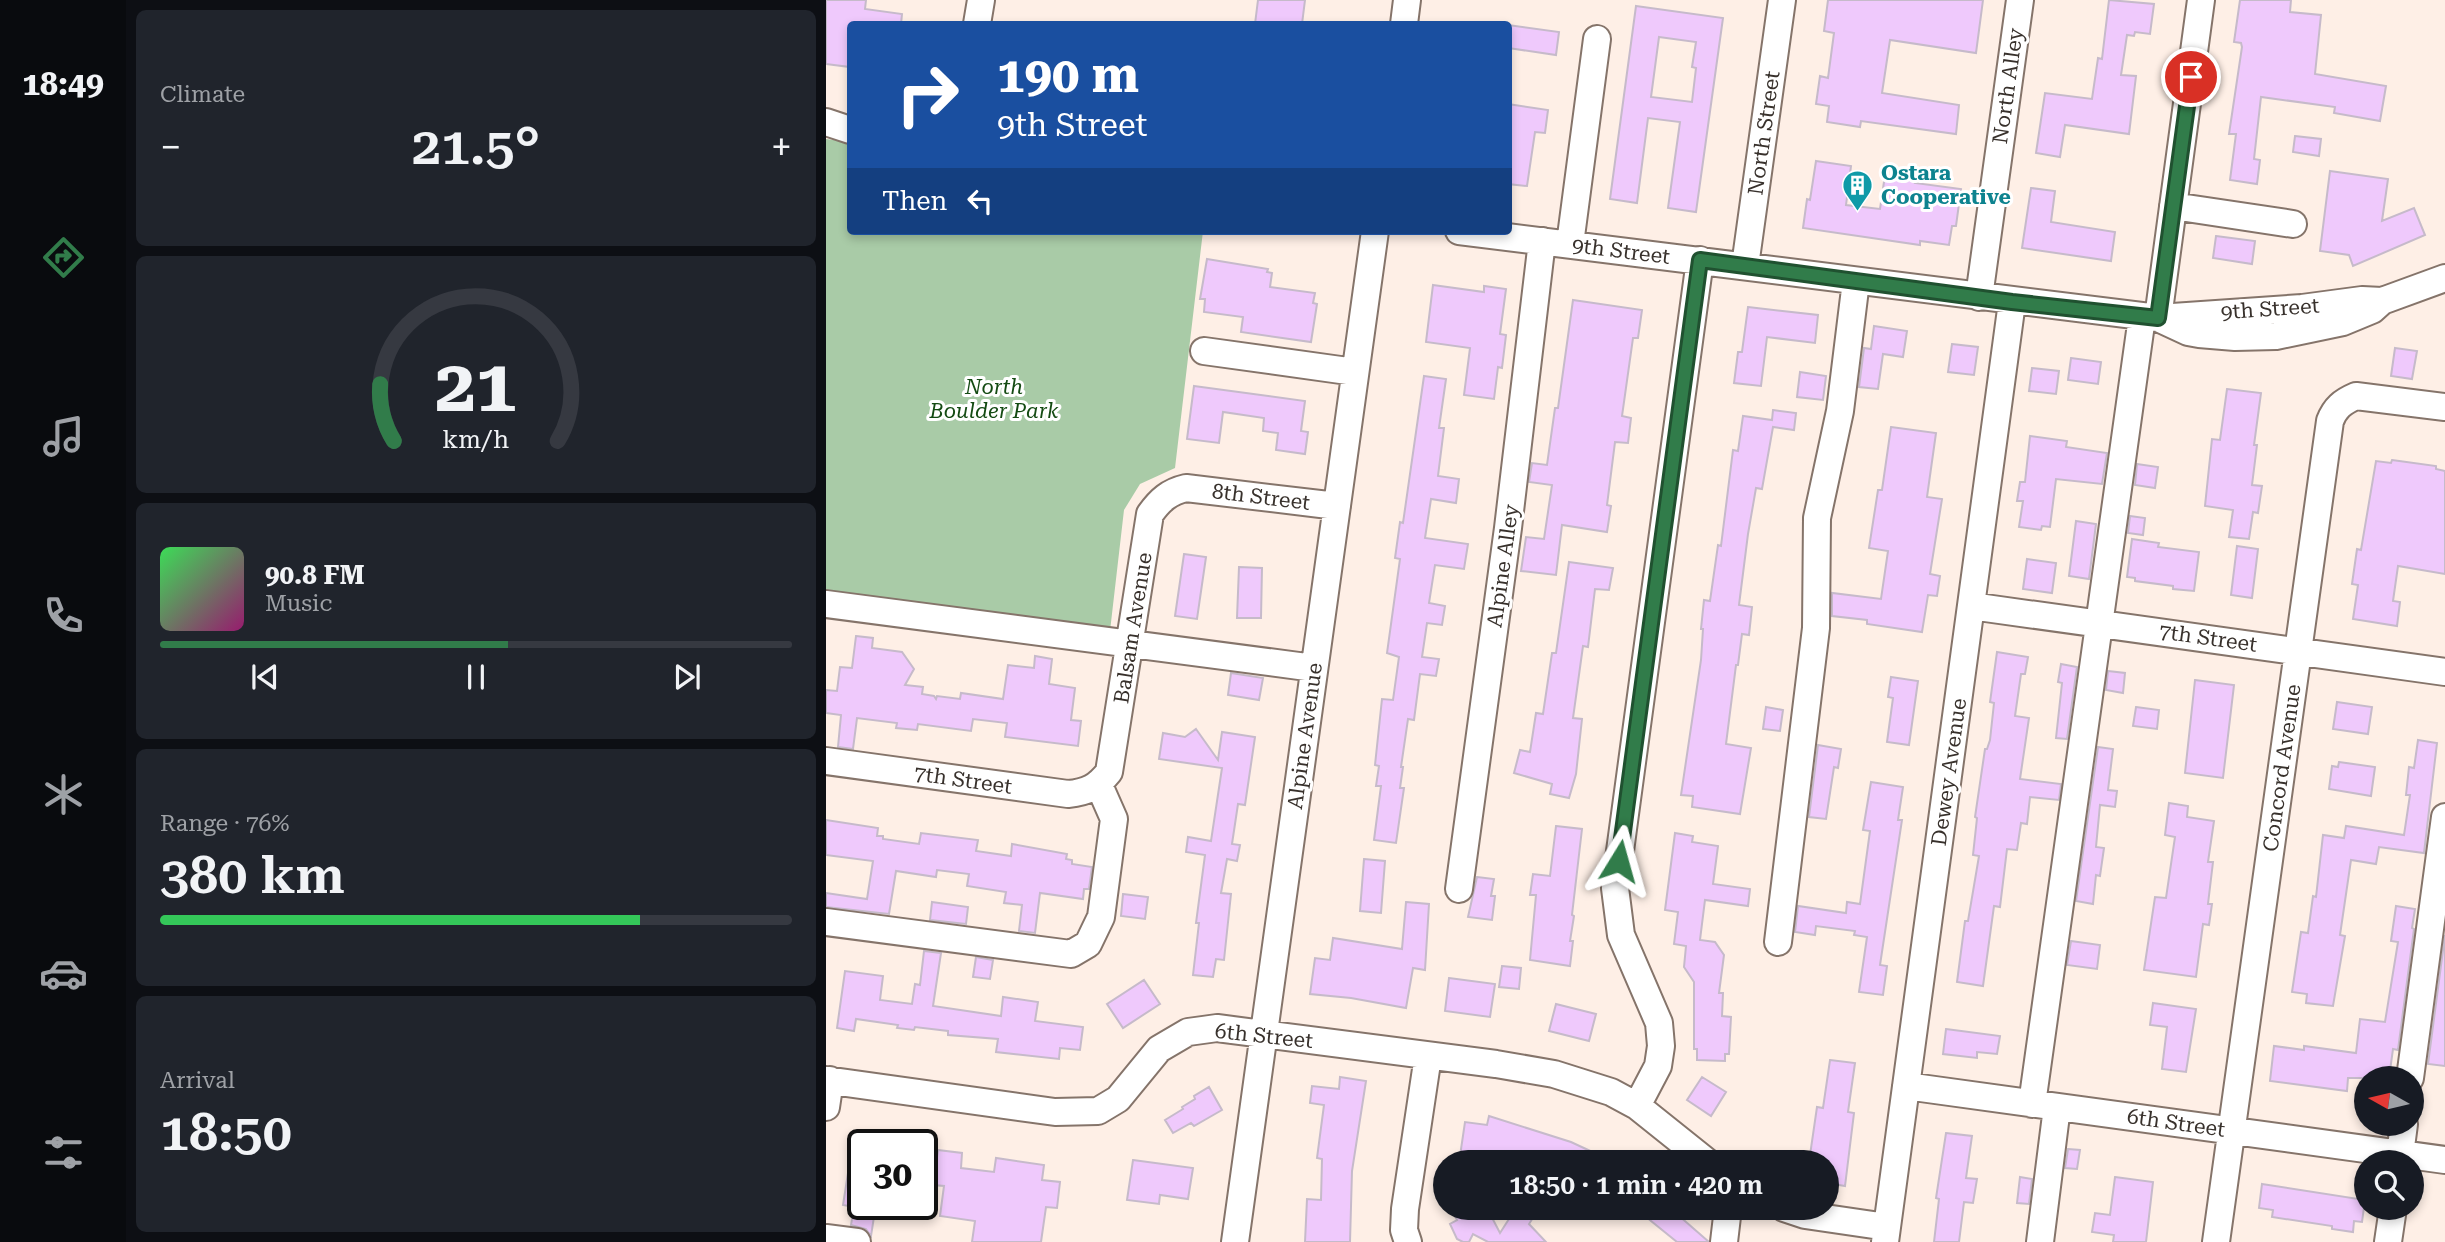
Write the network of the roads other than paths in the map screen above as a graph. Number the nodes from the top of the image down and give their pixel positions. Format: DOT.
graph roads {
  1 [pos="981,0"];
  2 [pos="1407,0"];
  3 [pos="1782,0"];
  4 [pos="2020,0"];
  5 [pos="2201,0"];
  6 [pos="978,21"];
  7 [pos="1404,21"];
  8 [pos="1597,39"];
  9 [pos="847,110"];
  10 [pos="826,111"];
  11 [pos="826,122"];
  12 [pos="847,129"];
  13 [pos="2173,206"];
  14 [pos="2293,224"];
  15 [pos="1374,235"];
  16 [pos="1492,235"];
  17 [pos="1542,241"];
  18 [pos="1570,244"];
  19 [pos="1700,260"];
  20 [pos="1745,266"];
  21 [pos="2445,278"];
  22 [pos="1856,281"];
  23 [pos="1979,297"];
  24 [pos="2012,302"];
  25 [pos="2150,317"];
  26 [pos="1204,351"];
  27 [pos="1355,372"];
  28 [pos="2445,407"];
  29 [pos="1185,488"];
  30 [pos="1337,506"];
  31 [pos="826,604"];
  32 [pos="1971,606"];
  33 [pos="2098,624"];
  34 [pos="1130,645"];
  35 [pos="2298,650"];
  36 [pos="1314,668"];
  37 [pos="2445,672"];
  38 [pos="826,761"];
  39 [pos="1099,785"];
  40 [pos="2445,817"];
  41 [pos="1459,889"];
  42 [pos="826,922"];
  43 [pos="1778,942"];
  44 [pos="1263,1035"];
  45 [pos="1428,1056"];
  46 [pos="2412,1066"];
  47 [pos="828,1080"];
  48 [pos="1906,1086"];
  49 [pos="2045,1105"];
  50 [pos="1637,1106"];
  51 [pos="826,1107"];
  52 [pos="2231,1131"];
  53 [pos="1692,1150"];
  54 [pos="2354,1151"];
  55 [pos="2424,1159"];
  56 [pos="2445,1160"];
  57 [pos="1727,1220"];
  58 [pos="1826,1220"];
  59 [pos="2391,1220"];
  60 [pos="1886,1234"];
  61 [pos="826,1238"];
  62 [pos="857,1242"];
  63 [pos="1234,1242"];
  64 [pos="1408,1242"];
  65 [pos="1724,1242"];
  66 [pos="2040,1242"];
  67 [pos="2216,1242"];
  68 [pos="2388,1242"];
  1 -- 6 [label="street"];
  2 -- 7 [label="street"];
  3 -- 20 [label="street, North Street"];
  4 -- 23 [label="street, North Alley"];
  5 -- 13 [label="street"];
  8 -- 18 [label="street"];
  9 -- 10 [label="street"];
  11 -- 12 [label="street"];
  13 -- 14 [label="street"];
  13 -- 25 [label="street"];
  15 -- 27 [label="street, Alpine Avenue"];
  16 -- 17 [label="street, 9th Street"];
  17 -- 18 [label="street, 9th Street"];
  17 -- 41 [label="street, Alpine Alley"];
  18 -- 19 [label="street, 9th Street"];
  19 -- 20 [label="street, 9th Street"];
  19 -- 50 [label="street"];
  20 -- 22 [label="street, 9th Street"];
  21 -- 25 [label="street, 9th Street"];
  22 -- 23 [label="street, 9th Street"];
  22 -- 43 [label="street"];
  23 -- 24 [label="street, 9th Street"];
  24 -- 25 [label="street, 9th Street"];
  24 -- 32 [label="street, Dewey Avenue"];
  25 -- 33 [label="street"];
  26 -- 27 [label="street"];
  27 -- 30 [label="street, Alpine Avenue"];
  28 -- 35 [label="street, Concord Avenue"];
  29 -- 30 [label="street, 8th Street"];
  29 -- 34 [label="street, Balsam Avenue"];
  30 -- 36 [label="street, Alpine Avenue"];
  31 -- 34 [label="street"];
  32 -- 33 [label="street, 7th Street"];
  32 -- 48 [label="street, Dewey Avenue"];
  33 -- 35 [label="street, 7th Street"];
  33 -- 49 [label="street"];
  34 -- 36 [label="street"];
  34 -- 39 [label="street, Balsam Avenue"];
  35 -- 37 [label="street, 7th Street"];
  35 -- 52 [label="street, Concord Avenue"];
  36 -- 44 [label="street, Alpine Avenue"];
  38 -- 39 [label="street, 7th Street"];
  39 -- 42 [label="street"];
  40 -- 46 [label="street"];
  44 -- 45 [label="street, 6th Street"];
  44 -- 47 [label="street, 6th Street"];
  44 -- 63 [label="street, Alpine Avenue"];
  45 -- 50 [label="street, 6th Street"];
  45 -- 64 [label="street"];
  47 -- 51 [label="street"];
  48 -- 49 [label="street, 6th Street"];
  48 -- 60 [label="street, Dewey Avenue"];
  49 -- 52 [label="street, 6th Street"];
  49 -- 66 [label="street"];
  50 -- 53 [label="street, 6th Street"];
  52 -- 54 [label="street, 6th Street"];
  52 -- 67 [label="street, Concord Avenue"];
  55 -- 56 [label="street, 6th Street"];
  57 -- 65 [label="street"];
  58 -- 60 [label="street"];
  59 -- 68 [label="street"];
  61 -- 62 [label="street"];
}
